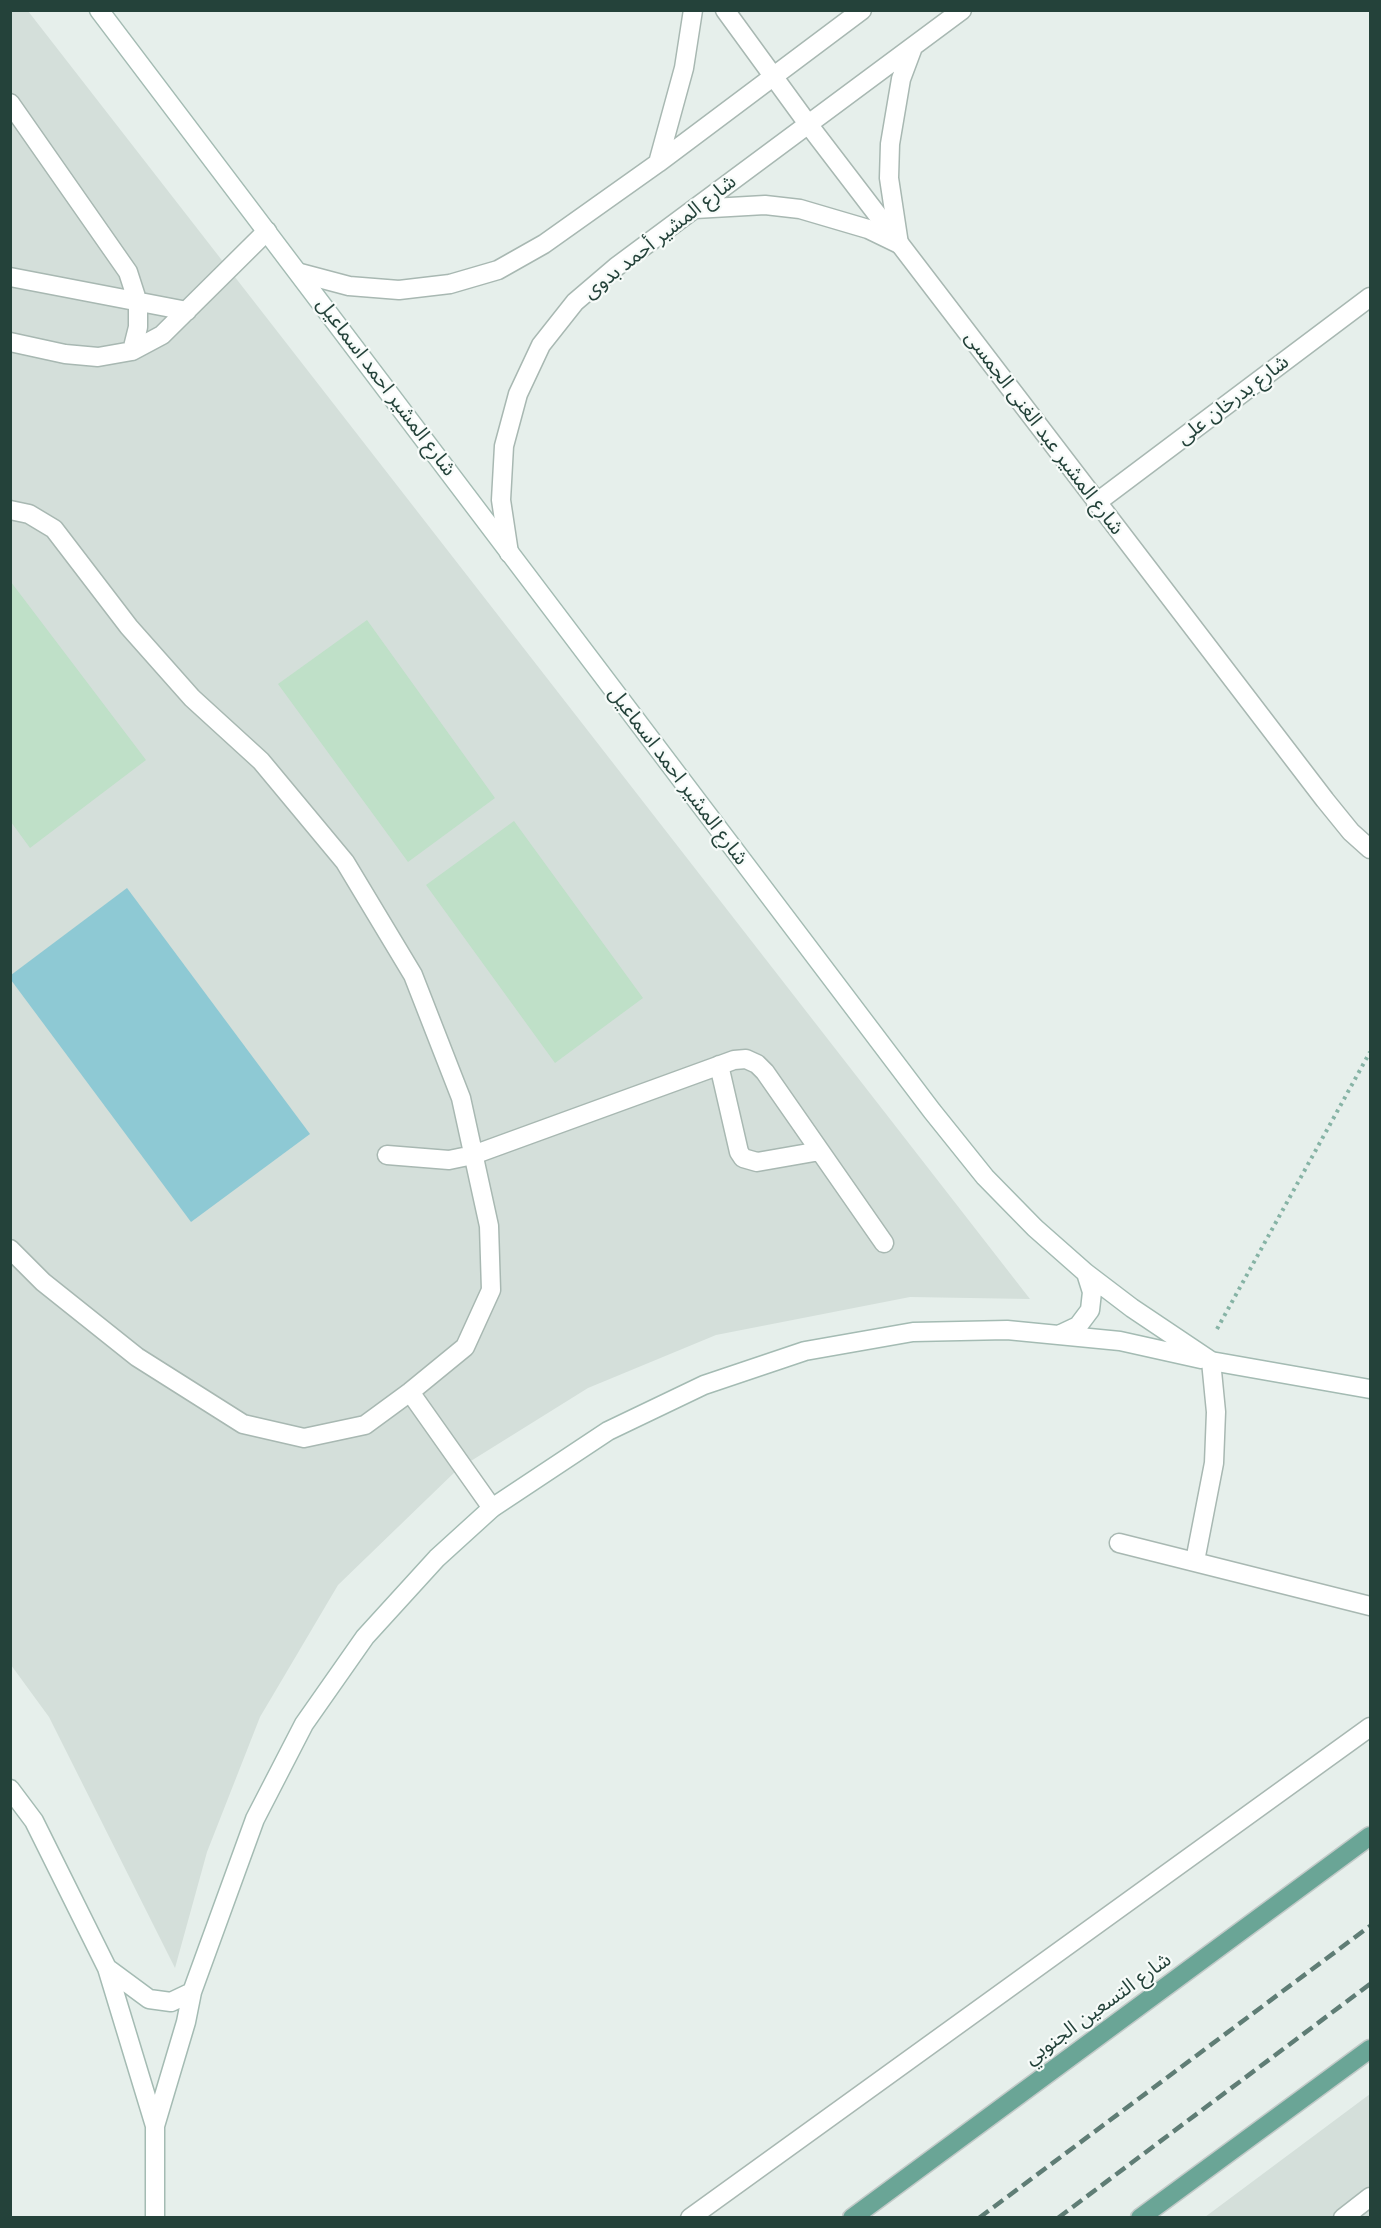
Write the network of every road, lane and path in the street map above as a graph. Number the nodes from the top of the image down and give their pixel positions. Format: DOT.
graph roads {
  1 [pos="99,10"];
  2 [pos="693,10"];
  3 [pos="725,10"];
  4 [pos="862,10"];
  5 [pos="962,10"];
  6 [pos="913,47"];
  7 [pos="774,77"];
  8 [pos="10,103"];
  9 [pos="808,124"];
  10 [pos="658,163"];
  11 [pos="694,209"];
  12 [pos="267,231"];
  13 [pos="899,244"];
  14 [pos="300,273"];
  15 [pos="10,277"];
  16 [pos="1371,297"];
  17 [pos="138,303"];
  18 [pos="187,311"];
  19 [pos="10,342"];
  20 [pos="132,351"];
  21 [pos="1096,503"];
  22 [pos="10,510"];
  23 [pos="510,553"];
  24 [pos="1371,849"];
  25 [pos="1371,1052"];
  26 [pos="719,1065"];
  27 [pos="820,1151"];
  28 [pos="387,1155"];
  29 [pos="473,1155"];
  30 [pos="884,1244"];
  31 [pos="10,1249"];
  32 [pos="1086,1273"];
  33 [pos="1061,1334"];
  34 [pos="1211,1361"];
  35 [pos="1371,1389"];
  36 [pos="410,1392"];
  37 [pos="492,1508"];
  38 [pos="1119,1543"];
  39 [pos="1196,1561"];
  40 [pos="1371,1606"];
  41 [pos="1371,1727"];
  42 [pos="10,1789"];
  43 [pos="1371,1836"];
  44 [pos="107,1968"];
  45 [pos="192,1992"];
  46 [pos="1371,2049"];
  47 [pos="155,2126"];
  48 [pos="1371,2197"];
  49 [pos="155,2217"];
  50 [pos="690,2217"];
  51 [pos="852,2217"];
  52 [pos="1140,2217"];
  53 [pos="1343,2217"];
  1 -- 12 [label="main road, شارع المشير احمد اسماعيل"];
  2 -- 10 [label="main road"];
  3 -- 7 [label="main road, شارع المشير عبد الغنى الجمسى"];
  4 -- 7 [label="main road"];
  5 -- 6 [label="main road, شارع المشير أحمد بدوى"];
  6 -- 9 [label="main road, شارع المشير أحمد بدوى"];
  6 -- 13 [label="main road"];
  7 -- 9 [label="main road, شارع المشير عبد الغنى الجمسى"];
  7 -- 10 [label="main road"];
  8 -- 17 [label="main road"];
  9 -- 11 [label="main road, شارع المشير أحمد بدوى"];
  9 -- 13 [label="main road, شارع المشير عبد الغنى الجمسى"];
  10 -- 14 [label="main road"];
  11 -- 13 [label="main road"];
  11 -- 23 [label="main road, شارع المشير أحمد بدوى"];
  12 -- 14 [label="main road, شارع المشير احمد اسماعيل"];
  12 -- 18 [label="main road"];
  13 -- 21 [label="main road, شارع المشير عبد الغنى الجمسى"];
  14 -- 23 [label="main road, شارع المشير احمد اسماعيل"];
  15 -- 17 [label="main road"];
  16 -- 21 [label="main road, شارع بدرخان على"];
  17 -- 18 [label="main road"];
  17 -- 20 [label="main road"];
  18 -- 20 [label="main road"];
  19 -- 20 [label="main road"];
  21 -- 24 [label="main road, شارع المشير عبد الغنى الجمسى"];
  22 -- 29 [label="main road"];
  23 -- 32 [label="main road, شارع المشير احمد اسماعيل"];
  25 -- 34 [label="path"];
  26 -- 27 [label="main road"];
  26 -- 27 [label="main road"];
  26 -- 29 [label="main road"];
  27 -- 30 [label="main road"];
  28 -- 29 [label="main road"];
  29 -- 36 [label="main road"];
  31 -- 36 [label="main road"];
  32 -- 33 [label="main road"];
  32 -- 34 [label="main road, شارع المشير احمد اسماعيل"];
  33 -- 34 [label="main road"];
  33 -- 37 [label="main road"];
  34 -- 35 [label="main road, شارع المشير احمد اسماعيل"];
  34 -- 39 [label="main road"];
  36 -- 37 [label="main road"];
  37 -- 45 [label="main road"];
  38 -- 39 [label="main road"];
  39 -- 40 [label="main road"];
  41 -- 50 [label="main road"];
  42 -- 44 [label="main road"];
  43 -- 51 [label="main road, شارع التسعين الجنوبي"];
  44 -- 45 [label="main road"];
  44 -- 47 [label="main road"];
  45 -- 47 [label="main road"];
  46 -- 52 [label="main road"];
  47 -- 49 [label="main road"];
  48 -- 53 [label="main road"];
}
